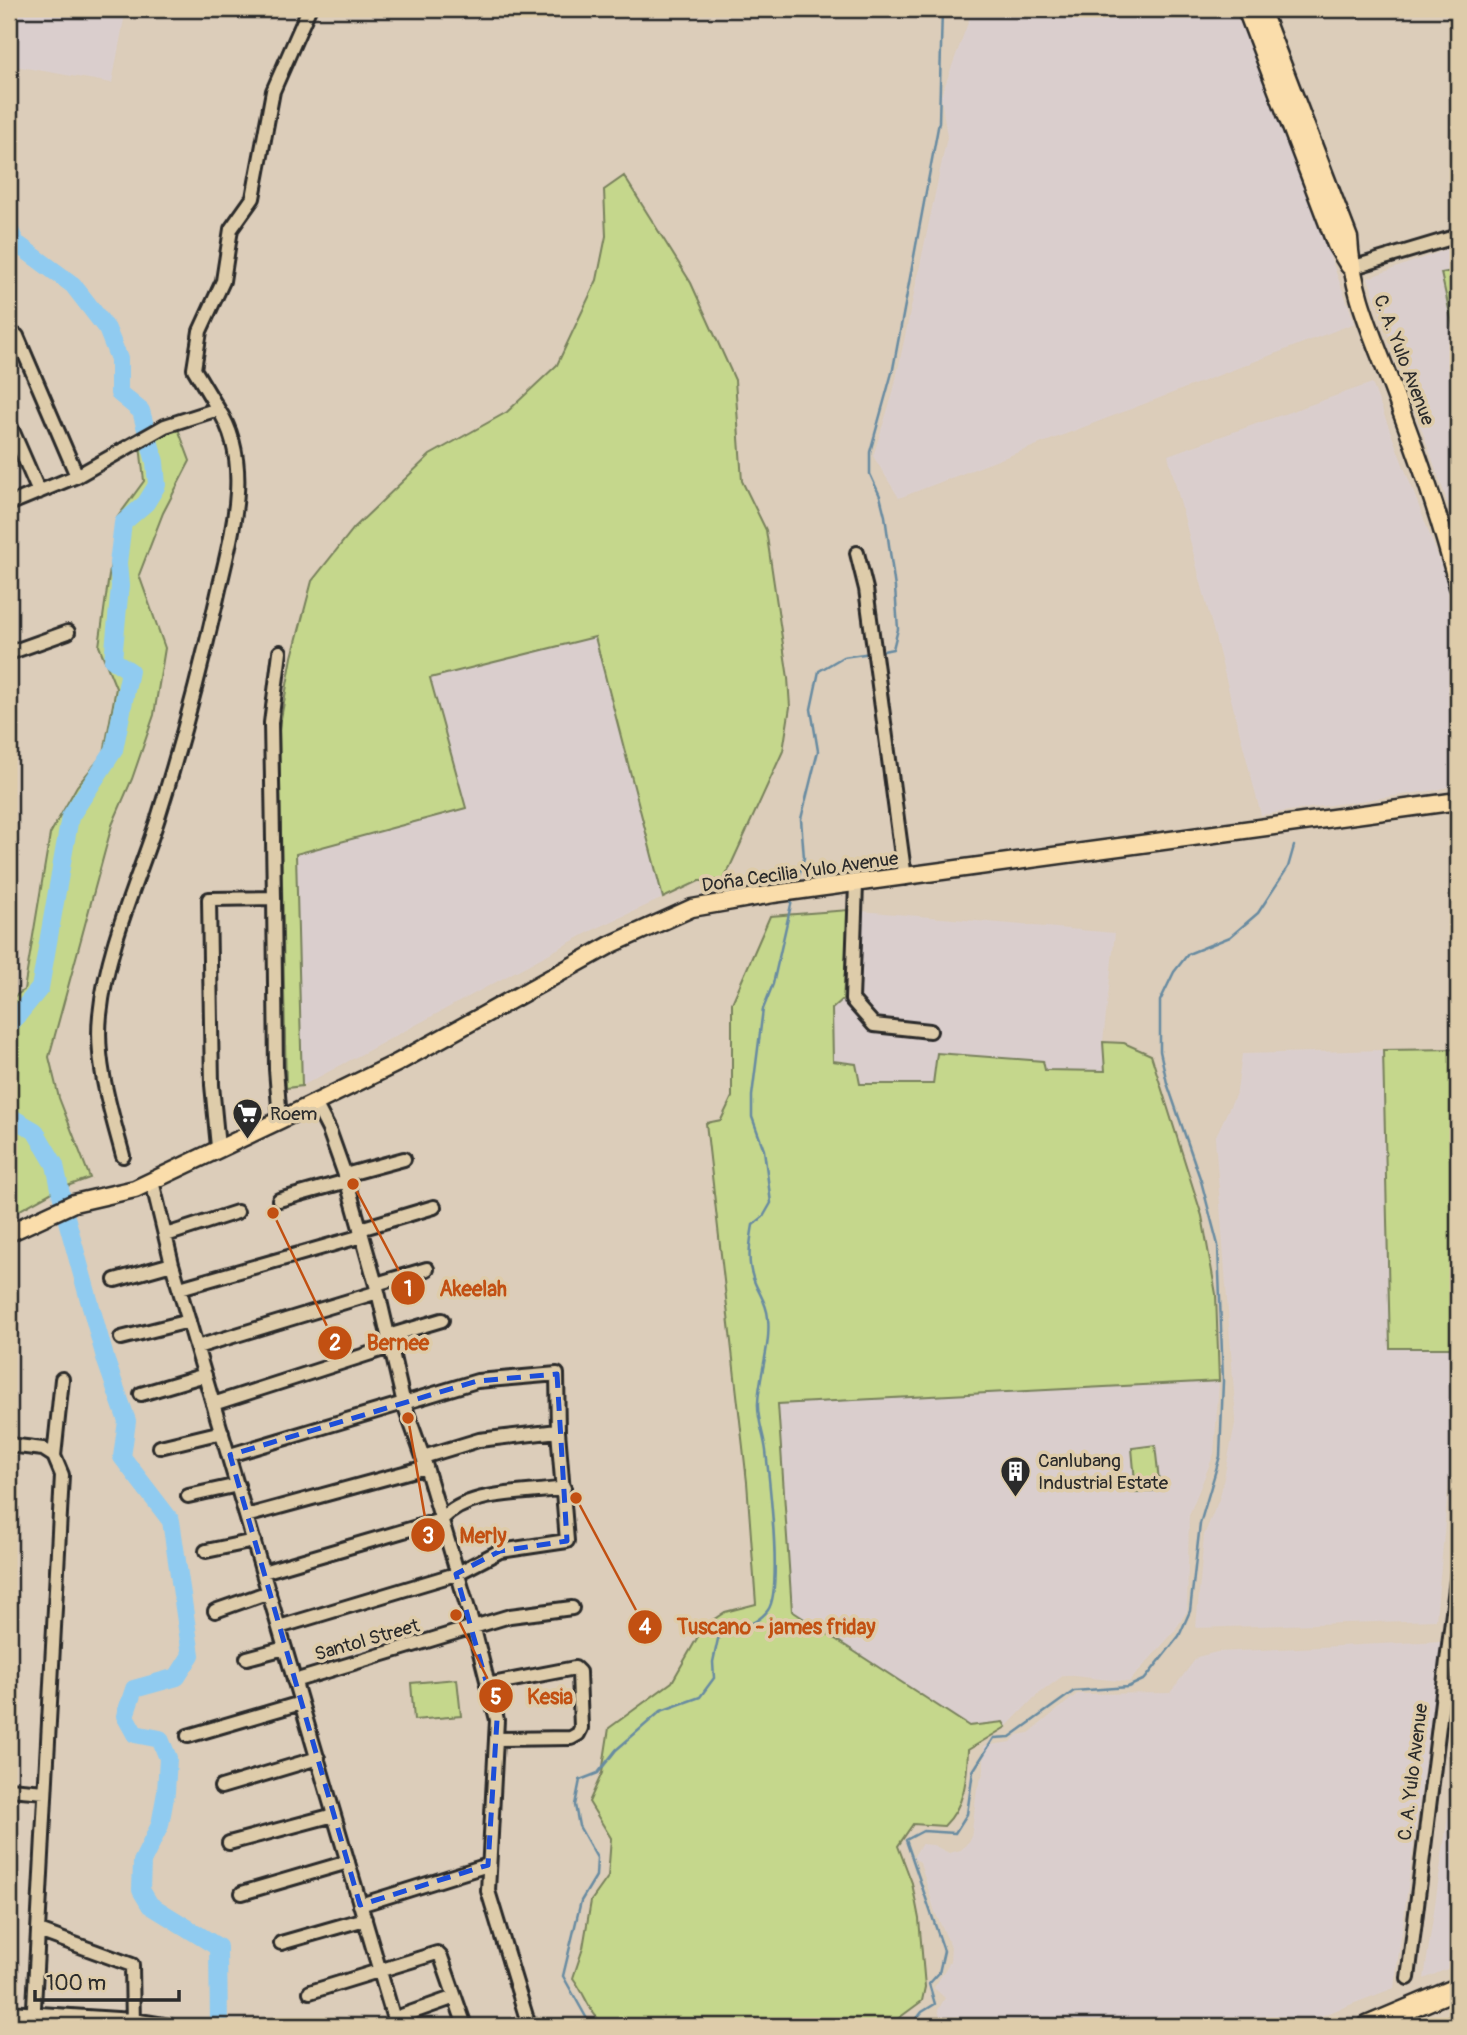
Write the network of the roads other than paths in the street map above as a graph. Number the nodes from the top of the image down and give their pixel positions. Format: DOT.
graph roads {
  1 [pos="309,9"];
  2 [pos="1246,9"];
  3 [pos="1261,9"];
  4 [pos="1458,236"];
  5 [pos="1350,268"];
  6 [pos="9,340"];
  7 [pos="218,409"];
  8 [pos="9,423"];
  9 [pos="77,477"];
  10 [pos="39,492"];
  11 [pos="9,503"];
  12 [pos="857,553"];
  13 [pos="1458,587"];
  14 [pos="68,632"];
  15 [pos="10,650"];
  16 [pos="280,652"];
  17 [pos="1458,801"];
  18 [pos="905,878"];
  19 [pos="856,884"];
  20 [pos="274,898"];
  21 [pos="930,1031"];
  22 [pos="319,1101"];
  23 [pos="280,1120"];
  24 [pos="218,1147"];
  25 [pos="123,1156"];
  26 [pos="404,1159"];
  27 [pos="346,1178"];
  28 [pos="152,1181"];
  29 [pos="279,1200"];
  30 [pos="434,1207"];
  31 [pos="237,1212"];
  32 [pos="361,1232"];
  33 [pos="9,1233"];
  34 [pos="166,1236"];
  35 [pos="172,1264"];
  36 [pos="427,1269"];
  37 [pos="115,1280"];
  38 [pos="180,1288"];
  39 [pos="377,1288"];
  40 [pos="442,1320"];
  41 [pos="189,1321"];
  42 [pos="121,1338"];
  43 [pos="389,1342"];
  44 [pos="197,1347"];
  45 [pos="205,1375"];
  46 [pos="62,1379"];
  47 [pos="141,1394"];
  48 [pos="213,1404"];
  49 [pos="404,1404"];
  50 [pos="222,1432"];
  51 [pos="558,1432"];
  52 [pos="9,1445"];
  53 [pos="160,1447"];
  54 [pos="230,1455"];
  55 [pos="54,1456"];
  56 [pos="425,1462"];
  57 [pos="238,1485"];
  58 [pos="564,1488"];
  59 [pos="188,1496"];
  60 [pos="246,1516"];
  61 [pos="441,1520"];
  62 [pos="254,1541"];
  63 [pos="206,1551"];
  64 [pos="1458,1571"];
  65 [pos="263,1572"];
  66 [pos="456,1574"];
  67 [pos="269,1592"];
  68 [pos="572,1608"];
  69 [pos="215,1611"];
  70 [pos="279,1627"];
  71 [pos="474,1629"];
  72 [pos="285,1648"];
  73 [pos="247,1658"];
  74 [pos="295,1681"];
  75 [pos="487,1685"];
  76 [pos="301,1703"];
  77 [pos="188,1736"];
  78 [pos="496,1739"];
  79 [pos="318,1758"];
  80 [pos="221,1787"];
  81 [pos="9,1789"];
  82 [pos="45,1792"];
  83 [pos="334,1815"];
  84 [pos="229,1843"];
  85 [pos="348,1863"];
  86 [pos="488,1865"];
  87 [pos="242,1892"];
  88 [pos="360,1905"];
  89 [pos="365,1919"];
  90 [pos="39,1931"];
  91 [pos="281,1944"];
  92 [pos="380,1973"];
  93 [pos="1408,1978"];
  94 [pos="1458,1988"];
  95 [pos="310,1992"];
  96 [pos="455,1997"];
  97 [pos="9,2012"];
  98 [pos="33,2021"];
  99 [pos="92,2023"];
  100 [pos="133,2023"];
  101 [pos="394,2023"];
  102 [pos="1458,2024"];
  103 [pos="170,2026"];
  104 [pos="464,2026"];
  105 [pos="529,2026"];
  106 [pos="1368,2026"];
  107 [pos="1452,2026"];
  1 -- 7 [label="street"];
  2 -- 5 [label="main road, C. A. Yulo Avenue"];
  3 -- 5 [label="main road, C. A. Yulo Avenue"];
  4 -- 5 [label="street"];
  5 -- 13 [label="main road, C. A. Yulo Avenue"];
  6 -- 9 [label="street"];
  7 -- 9 [label="street"];
  7 -- 25 [label="street"];
  8 -- 10 [label="street"];
  9 -- 10 [label="street"];
  10 -- 11 [label="street"];
  12 -- 18 [label="street"];
  14 -- 15 [label="street"];
  16 -- 20 [label="street"];
  17 -- 18 [label="main road, Doña Cecilia Yulo Avenue"];
  18 -- 19 [label="main road, Doña Cecilia Yulo Avenue"];
  19 -- 21 [label="street"];
  19 -- 22 [label="main road, Doña Cecilia Yulo Avenue"];
  20 -- 23 [label="street"];
  20 -- 24 [label="street"];
  22 -- 23 [label="main road, Doña Cecilia Yulo Avenue"];
  22 -- 27 [label="street"];
  23 -- 24 [label="main road, Doña Cecilia Yulo Avenue"];
  24 -- 28 [label="main road, Doña Cecilia Yulo Avenue"];
  26 -- 27 [label="street"];
  27 -- 29 [label="street"];
  27 -- 32 [label="street"];
  28 -- 33 [label="main road, Doña Cecilia Yulo Avenue"];
  28 -- 34 [label="street"];
  30 -- 32 [label="street"];
  31 -- 34 [label="street"];
  32 -- 38 [label="street"];
  32 -- 39 [label="street"];
  34 -- 35 [label="street"];
  35 -- 37 [label="street"];
  35 -- 38 [label="street"];
  36 -- 39 [label="street"];
  38 -- 41 [label="street"];
  39 -- 43 [label="street"];
  39 -- 44 [label="street"];
  40 -- 43 [label="street"];
  41 -- 42 [label="street"];
  41 -- 44 [label="street"];
  43 -- 48 [label="street"];
  43 -- 49 [label="street"];
  44 -- 45 [label="street"];
  45 -- 47 [label="street"];
  45 -- 48 [label="street"];
  46 -- 55 [label="street"];
  48 -- 50 [label="street"];
  49 -- 51 [label="street"];
  49 -- 54 [label="street"];
  49 -- 56 [label="street"];
  50 -- 53 [label="street"];
  50 -- 54 [label="street"];
  51 -- 56 [label="street"];
  51 -- 58 [label="street"];
  52 -- 55 [label="street"];
  54 -- 57 [label="street"];
  55 -- 82 [label="street"];
  56 -- 60 [label="street"];
  56 -- 61 [label="street"];
  57 -- 59 [label="street"];
  57 -- 60 [label="street"];
  58 -- 61 [label="street"];
  58 -- 66 [label="street"];
  60 -- 62 [label="street"];
  61 -- 65 [label="street"];
  61 -- 66 [label="street"];
  62 -- 63 [label="street"];
  62 -- 65 [label="street"];
  64 -- 93 [label="street, C. A. Yulo Avenue"];
  65 -- 67 [label="street"];
  66 -- 70 [label="street"];
  66 -- 71 [label="street"];
  67 -- 69 [label="street"];
  67 -- 70 [label="street"];
  68 -- 71 [label="street, Santol Street"];
  70 -- 72 [label="street"];
  71 -- 74 [label="street, Santol Street"];
  71 -- 75 [label="street"];
  72 -- 73 [label="street"];
  72 -- 74 [label="street"];
  74 -- 76 [label="street"];
  75 -- 78 [label="street"];
  75 -- 78 [label="street"];
  76 -- 77 [label="street"];
  76 -- 79 [label="street"];
  78 -- 86 [label="street"];
  79 -- 80 [label="street"];
  79 -- 83 [label="street"];
  81 -- 82 [label="street"];
  82 -- 90 [label="street"];
  83 -- 84 [label="street"];
  83 -- 85 [label="street"];
  85 -- 87 [label="street"];
  85 -- 88 [label="street"];
  86 -- 88 [label="street"];
  86 -- 105 [label="street"];
  88 -- 89 [label="street"];
  89 -- 91 [label="street"];
  89 -- 92 [label="street"];
  90 -- 98 [label="street"];
  90 -- 100 [label="street"];
  92 -- 95 [label="street"];
  92 -- 96 [label="street"];
  92 -- 101 [label="street"];
  94 -- 106 [label="highway"];
  96 -- 101 [label="street"];
  96 -- 104 [label="street"];
  97 -- 98 [label="street"];
  98 -- 99 [label="street"];
  99 -- 100 [label="street"];
  100 -- 103 [label="street"];
  102 -- 107 [label="highway"];
}
